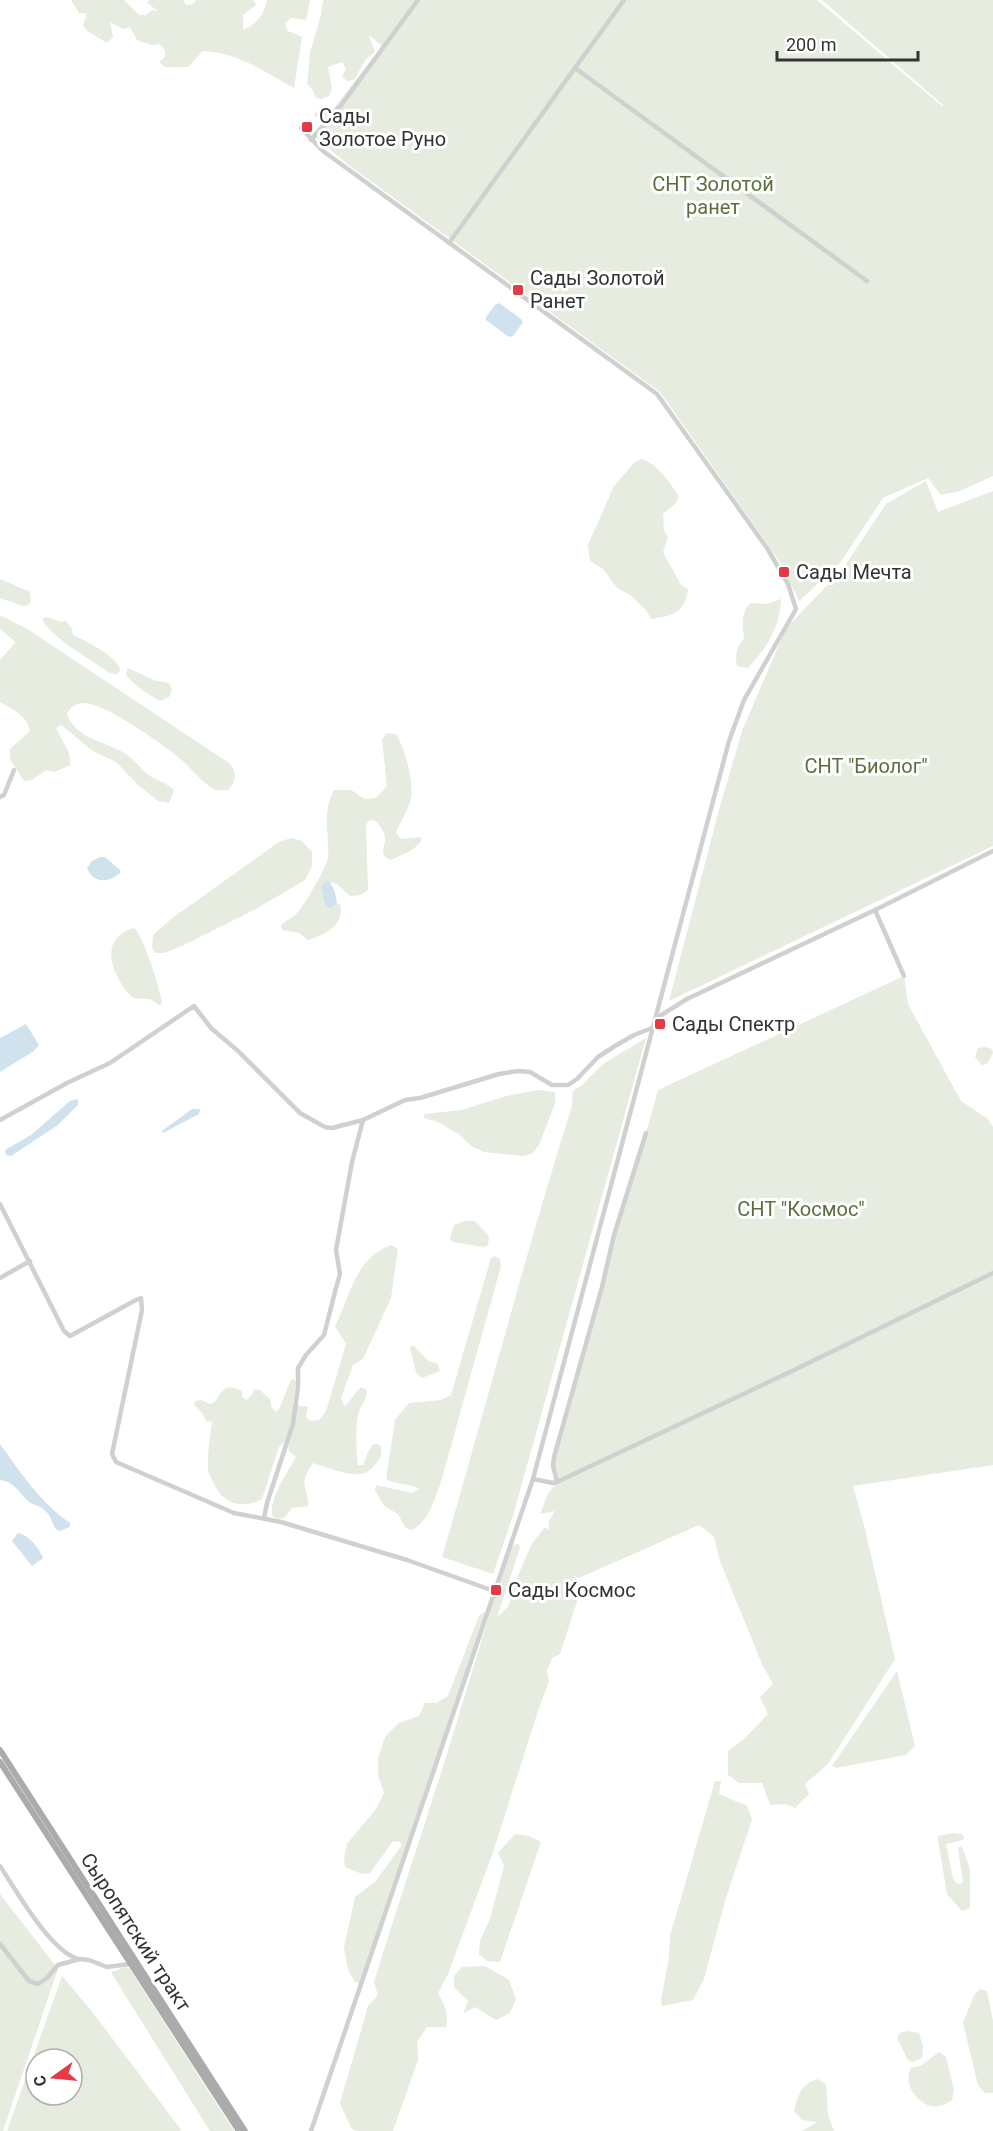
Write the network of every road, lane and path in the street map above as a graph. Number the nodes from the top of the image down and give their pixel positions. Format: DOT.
graph roads {
  1 [pos="418,0"];
  2 [pos="624,0"];
  3 [pos="575,68"];
  4 [pos="300,128"];
  5 [pos="311,140"];
  6 [pos="449,243"];
  7 [pos="867,281"];
  8 [pos="14,770"];
  9 [pos="0,797"];
  10 [pos="993,851"];
  11 [pos="875,910"];
  12 [pos="904,976"];
  13 [pos="655,1019"];
  14 [pos="652,1028"];
  15 [pos="0,1120"];
  16 [pos="363,1120"];
  17 [pos="646,1133"];
  18 [pos="0,1204"];
  19 [pos="30,1261"];
  20 [pos="993,1273"];
  21 [pos="0,1278"];
  22 [pos="533,1479"];
  23 [pos="557,1482"];
  24 [pos="264,1518"];
  25 [pos="494,1591"];
  26 [pos="0,1750"];
  27 [pos="0,1762"];
  28 [pos="0,1866"];
  29 [pos="0,1944"];
  30 [pos="80,1959"];
  31 [pos="130,1964"];
  32 [pos="239,2131"];
  33 [pos="245,2131"];
  34 [pos="311,2131"];
  1 -- 5 [label="street"];
  2 -- 3 [label="street"];
  3 -- 6 [label="street"];
  3 -- 7 [label="street"];
  4 -- 5 [label="street"];
  5 -- 6 [label="street"];
  6 -- 13 [label="street"];
  8 -- 9 [label="street"];
  10 -- 11 [label="street"];
  11 -- 12 [label="street"];
  11 -- 13 [label="street"];
  13 -- 14 [label="street"];
  14 -- 16 [label="street"];
  14 -- 22 [label="street"];
  15 -- 16 [label="street"];
  16 -- 24 [label="street"];
  17 -- 23 [label="street"];
  18 -- 19 [label="street"];
  19 -- 21 [label="street"];
  19 -- 24 [label="street"];
  20 -- 23 [label="street"];
  22 -- 23 [label="street"];
  22 -- 25 [label="street"];
  24 -- 25 [label="street"];
  25 -- 34 [label="street"];
  26 -- 33 [label="main road, Сыропятский тракт"];
  27 -- 31 [label="main road, Сыропятский тракт"];
  28 -- 30 [label="street"];
  29 -- 30 [label="street"];
  30 -- 31 [label="street"];
  31 -- 32 [label="main road, Сыропятский тракт"];
}
